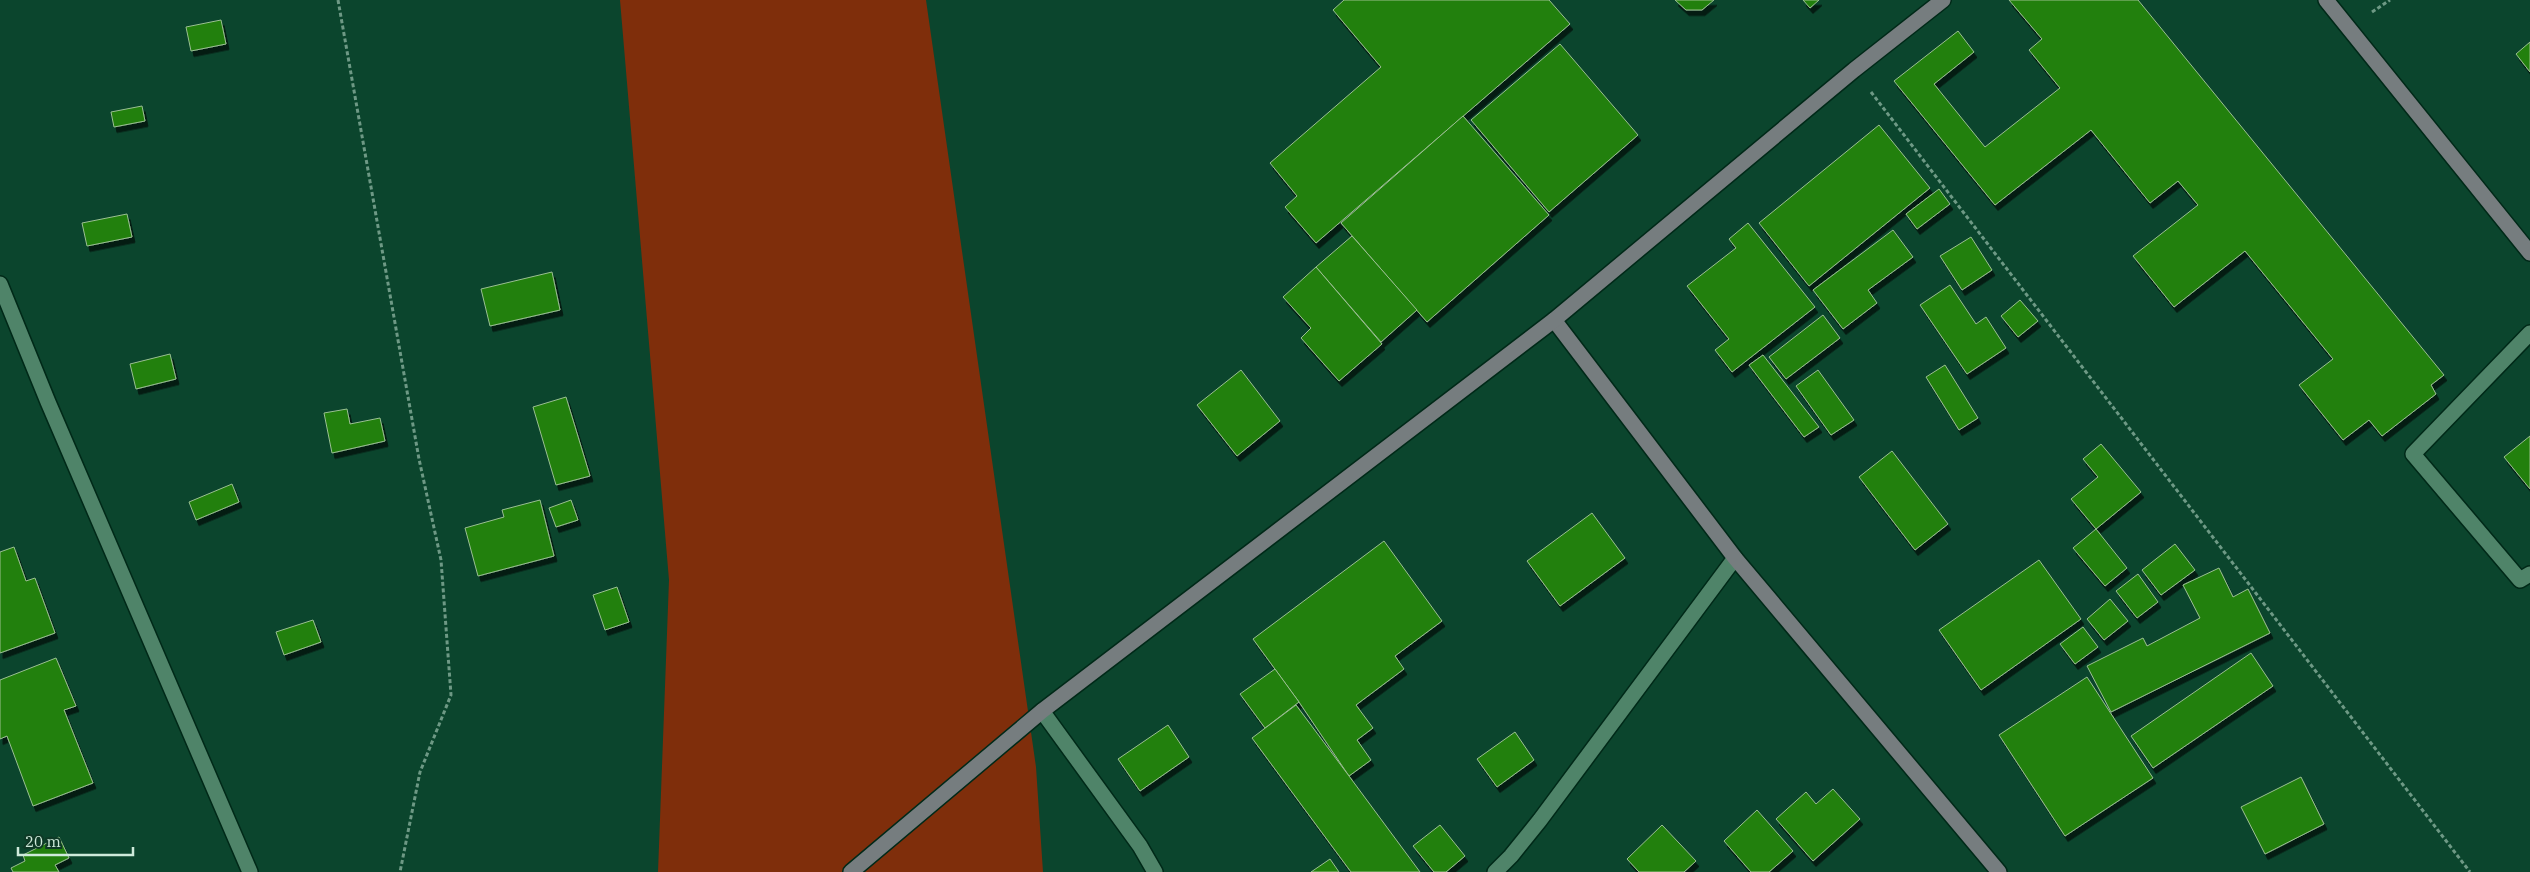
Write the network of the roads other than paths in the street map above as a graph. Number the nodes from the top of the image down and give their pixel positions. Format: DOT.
graph roads {
  1 [pos="1943,0"];
  2 [pos="2326,0"];
  3 [pos="2530,253"];
  4 [pos="0,284"];
  5 [pos="1554,320"];
  6 [pos="2530,333"];
  7 [pos="1735,558"];
  8 [pos="2530,574"];
  9 [pos="1042,711"];
  10 [pos="250,872"];
  11 [pos="851,872"];
  12 [pos="1155,872"];
  13 [pos="1495,872"];
  14 [pos="1999,872"];
  1 -- 5 [label="main road"];
  2 -- 3 [label="main road"];
  4 -- 10 [label="street"];
  5 -- 7 [label="main road"];
  5 -- 9 [label="main road"];
  6 -- 8 [label="street"];
  7 -- 13 [label="street"];
  7 -- 14 [label="main road"];
  9 -- 11 [label="main road"];
  9 -- 12 [label="street"];
}
